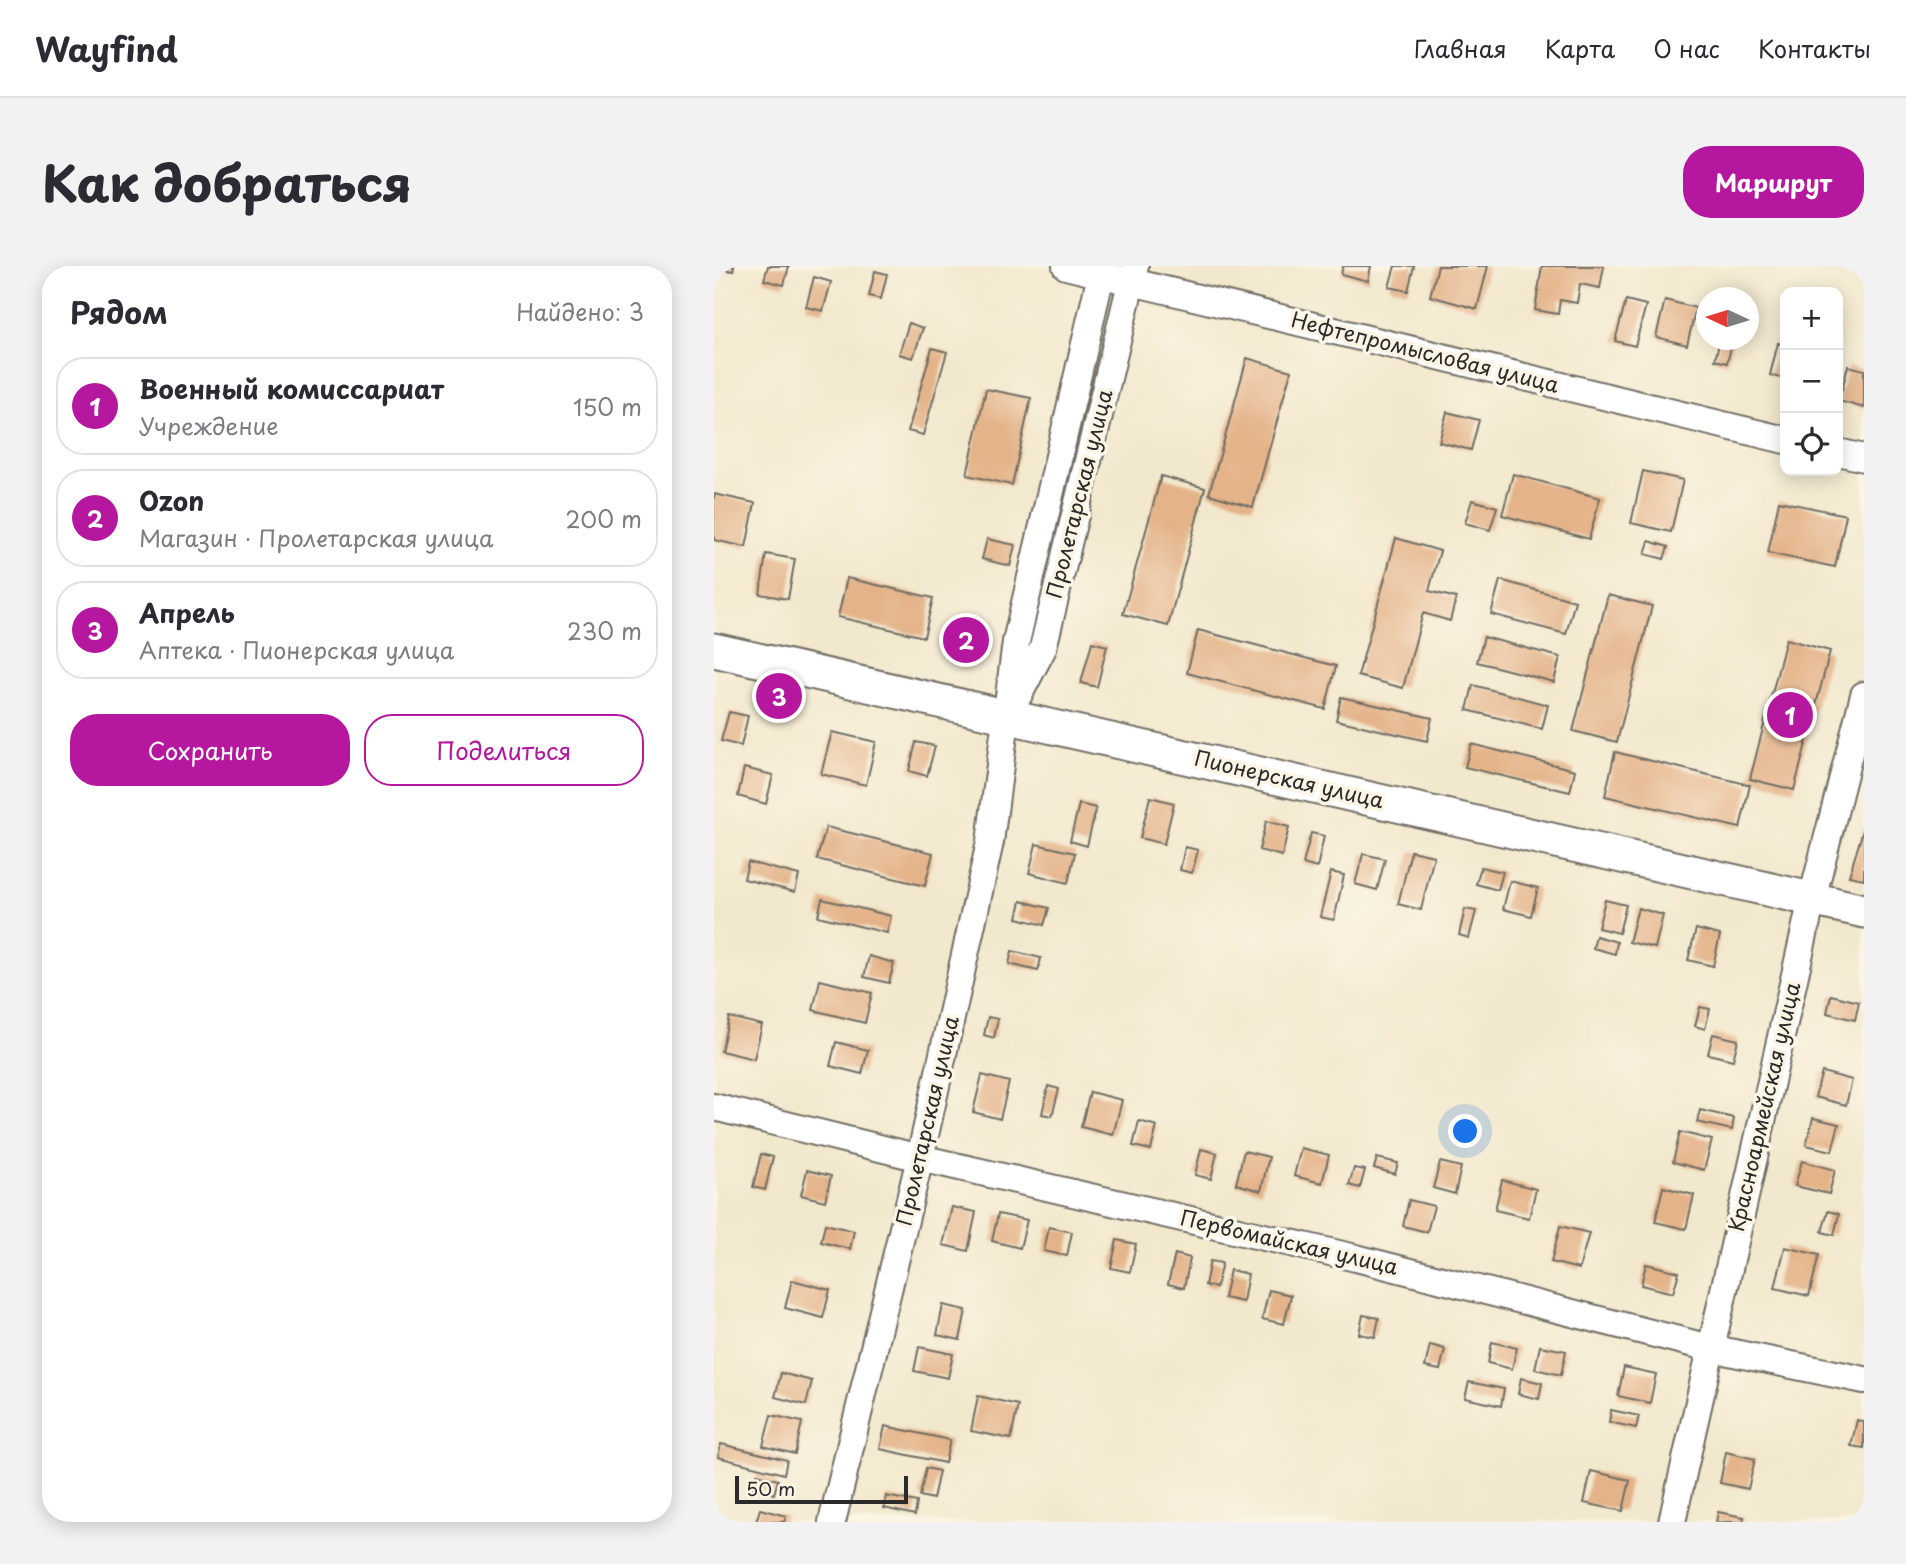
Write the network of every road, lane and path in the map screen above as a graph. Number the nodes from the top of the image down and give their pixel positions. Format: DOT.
graph roads {
  1 [pos="1066,266"];
  2 [pos="1102,270"];
  3 [pos="1133,274"];
  4 [pos="1780,439"];
  5 [pos="1843,453"];
  6 [pos="1864,458"];
  7 [pos="714,650"];
  8 [pos="1864,695"];
  9 [pos="1008,716"];
  10 [pos="1812,899"];
  11 [pos="1864,911"];
  12 [pos="714,1107"];
  13 [pos="920,1158"];
  14 [pos="1710,1348"];
  15 [pos="1864,1380"];
  16 [pos="832,1522"];
  17 [pos="1672,1522"];
  1 -- 2 [label="street, Нефтепромысловая улица"];
  2 -- 3 [label="street, Нефтепромысловая улица"];
  2 -- 9 [label="street, Пролетарская улица"];
  3 -- 4 [label="street, Нефтепромысловая улица"];
  3 -- 9 [label="street, Пролетарская улица"];
  5 -- 6 [label="street"];
  7 -- 9 [label="main road, Пионерская улица"];
  8 -- 10 [label="street, Красноармейская улица"];
  9 -- 10 [label="main road, Пионерская улица"];
  9 -- 13 [label="street, Пролетарская улица"];
  10 -- 11 [label="main road, Пионерская улица"];
  10 -- 14 [label="street, Красноармейская улица"];
  12 -- 13 [label="street, Первомайская улица"];
  13 -- 14 [label="street, Первомайская улица"];
  13 -- 16 [label="street, Пролетарская улица"];
  14 -- 15 [label="street, Первомайская улица"];
  14 -- 17 [label="street, Красноармейская улица"];
}
